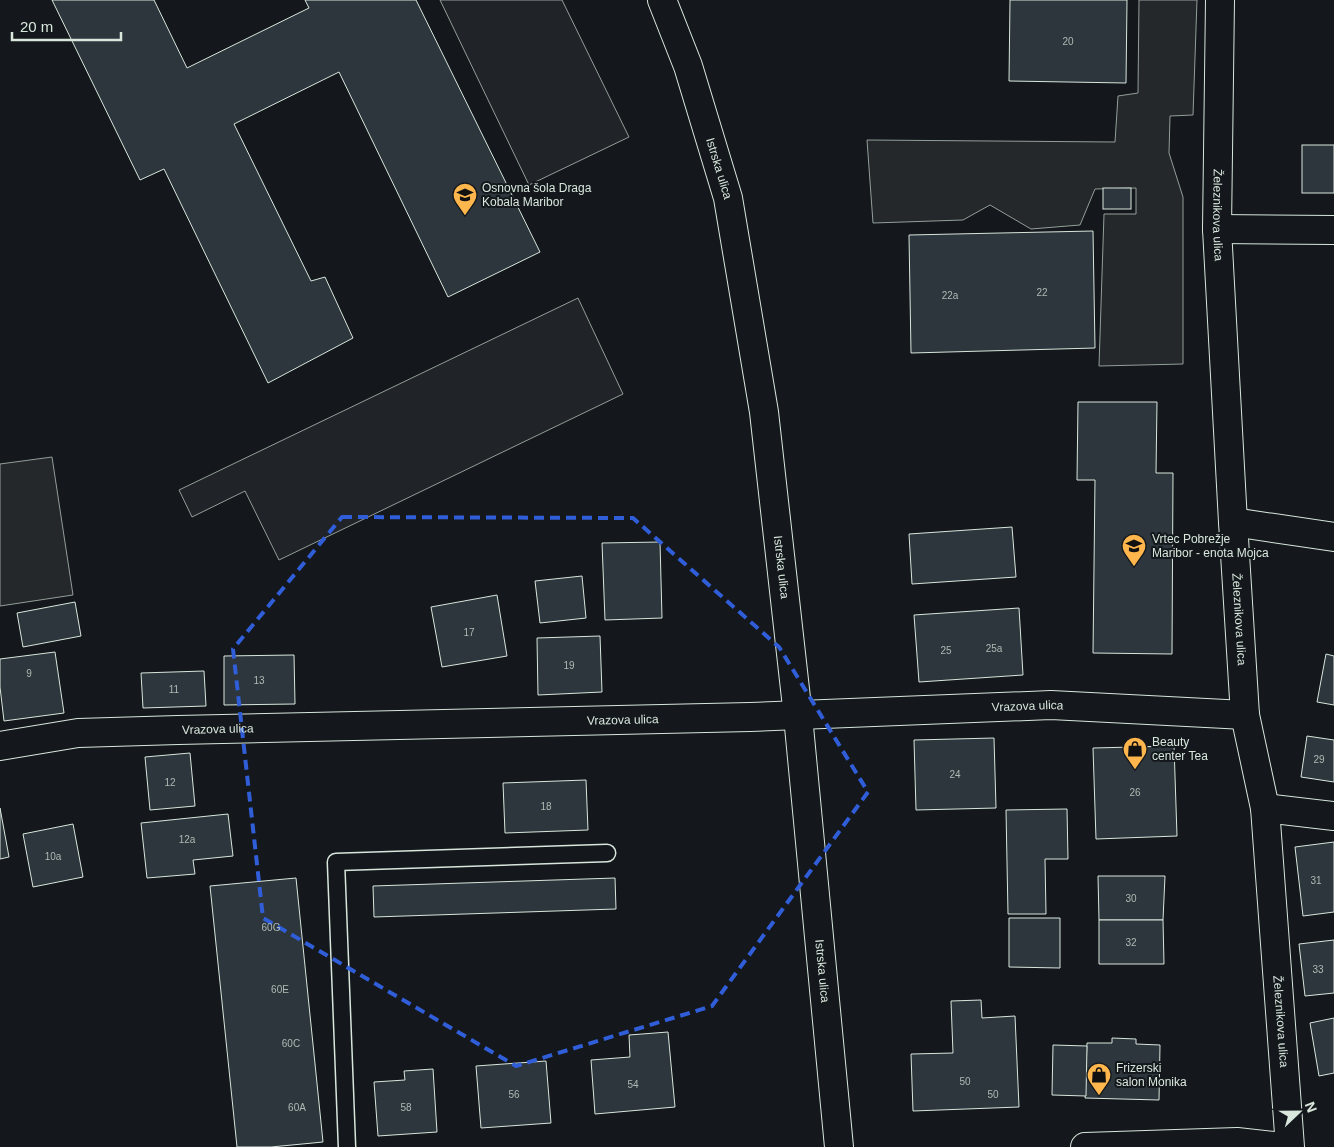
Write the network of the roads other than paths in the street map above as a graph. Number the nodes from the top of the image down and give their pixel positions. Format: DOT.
graph roads {
  1 [pos="662,0"];
  2 [pos="1220,0"];
  3 [pos="1217,229"];
  4 [pos="1334,230"];
  5 [pos="1233,522"];
  6 [pos="1334,537"];
  7 [pos="1245,715"];
  8 [pos="798,716"];
  9 [pos="0,746"];
  10 [pos="1264,808"];
  11 [pos="1334,816"];
  12 [pos="607,853"];
  13 [pos="347,1147"];
  14 [pos="838,1147"];
  15 [pos="1085,1147"];
  16 [pos="1284,1147"];
  17 [pos="1290,1147"];
  1 -- 8 [label="street, Istrska ulica"];
  2 -- 3 [label="street, Železnikova ulica"];
  3 -- 4 [label="street"];
  3 -- 5 [label="street, Železnikova ulica"];
  5 -- 6 [label="street"];
  5 -- 7 [label="street, Železnikova ulica"];
  7 -- 8 [label="street, Vrazova ulica"];
  7 -- 10 [label="street, Železnikova ulica"];
  8 -- 9 [label="street, Vrazova ulica"];
  8 -- 14 [label="street, Istrska ulica"];
  10 -- 11 [label="street"];
  10 -- 17 [label="street, Železnikova ulica"];
  12 -- 13 [label="lane"];
  15 -- 16 [label="street"];
}
